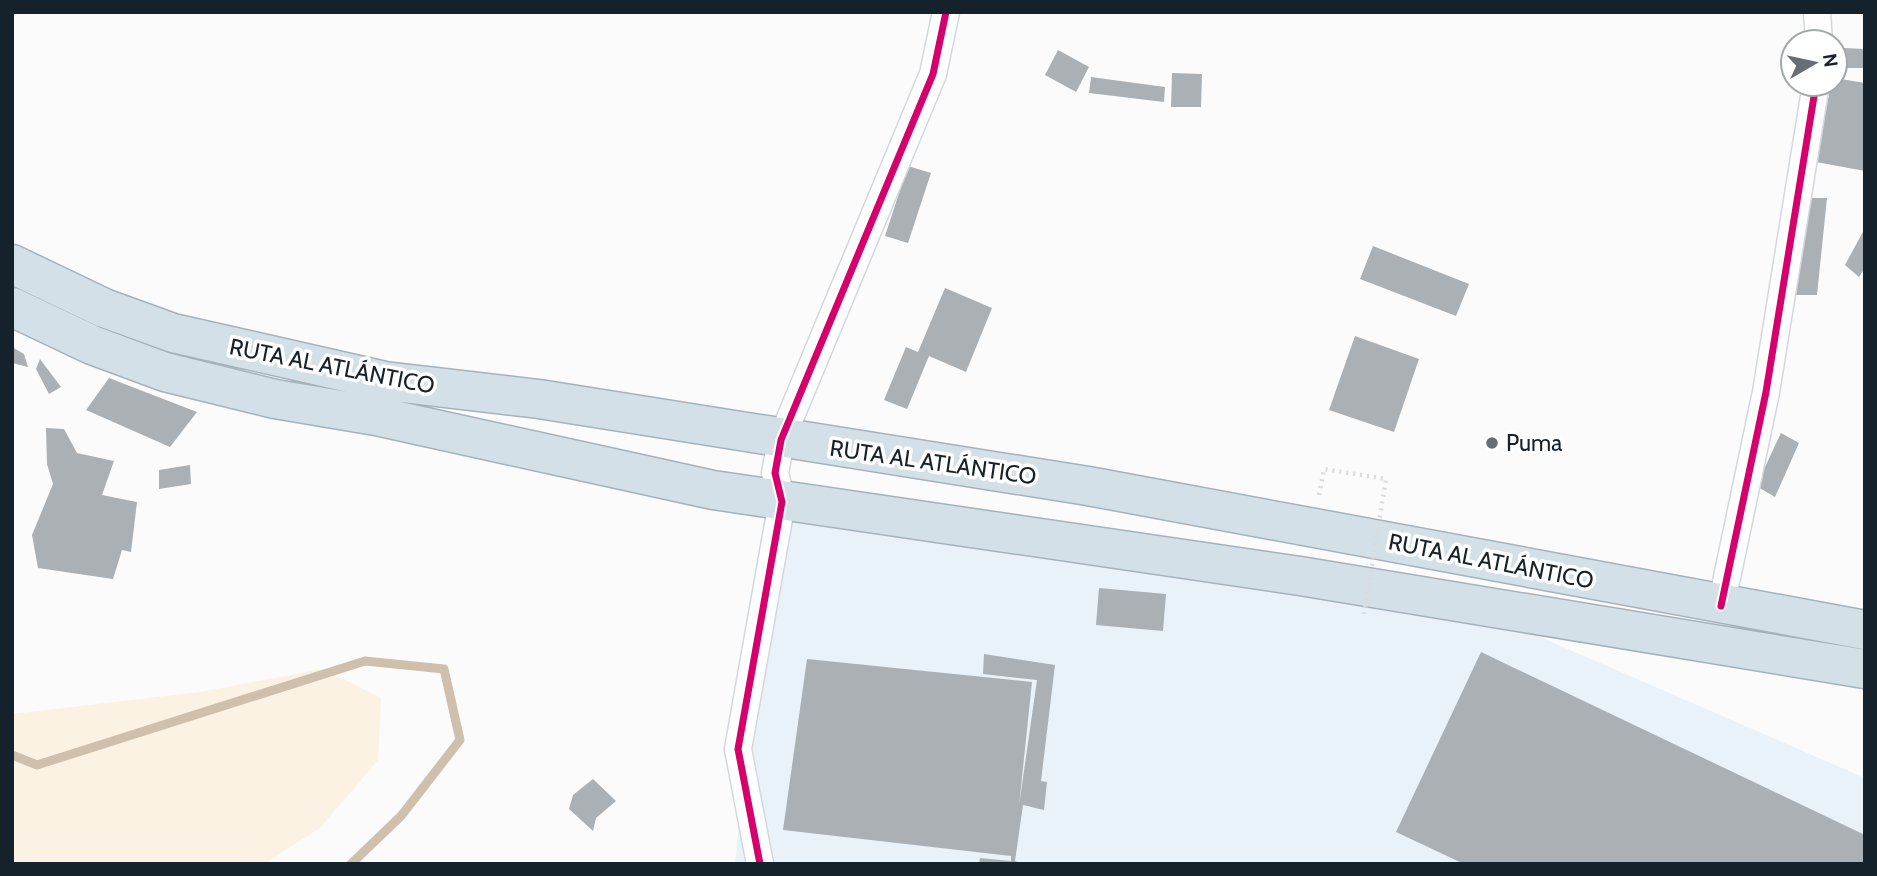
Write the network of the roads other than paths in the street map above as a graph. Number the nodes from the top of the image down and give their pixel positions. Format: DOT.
graph roads {
  1 [pos="946,12"];
  2 [pos="1814,98"];
  3 [pos="12,264"];
  4 [pos="12,307"];
  5 [pos="781,440"];
  6 [pos="782,502"];
  7 [pos="1314,527"];
  8 [pos="1039,539"];
  9 [pos="1721,606"];
  10 [pos="1865,631"];
  11 [pos="1865,670"];
  12 [pos="760,864"];
  1 -- 5 [label="street"];
  2 -- 9 [label="street"];
  3 -- 5 [label="highway, RUTA AL ATLÁNTICO"];
  4 -- 6 [label="highway, RUTA AL ATLÁNTICO"];
  5 -- 6 [label="street"];
  5 -- 7 [label="highway, RUTA AL ATLÁNTICO"];
  6 -- 8 [label="highway, RUTA AL ATLÁNTICO"];
  6 -- 12 [label="street"];
  7 -- 8 [label="highway"];
  7 -- 9 [label="highway, RUTA AL ATLÁNTICO"];
  8 -- 11 [label="highway, RUTA AL ATLÁNTICO"];
  9 -- 10 [label="highway, RUTA AL ATLÁNTICO"];
}
